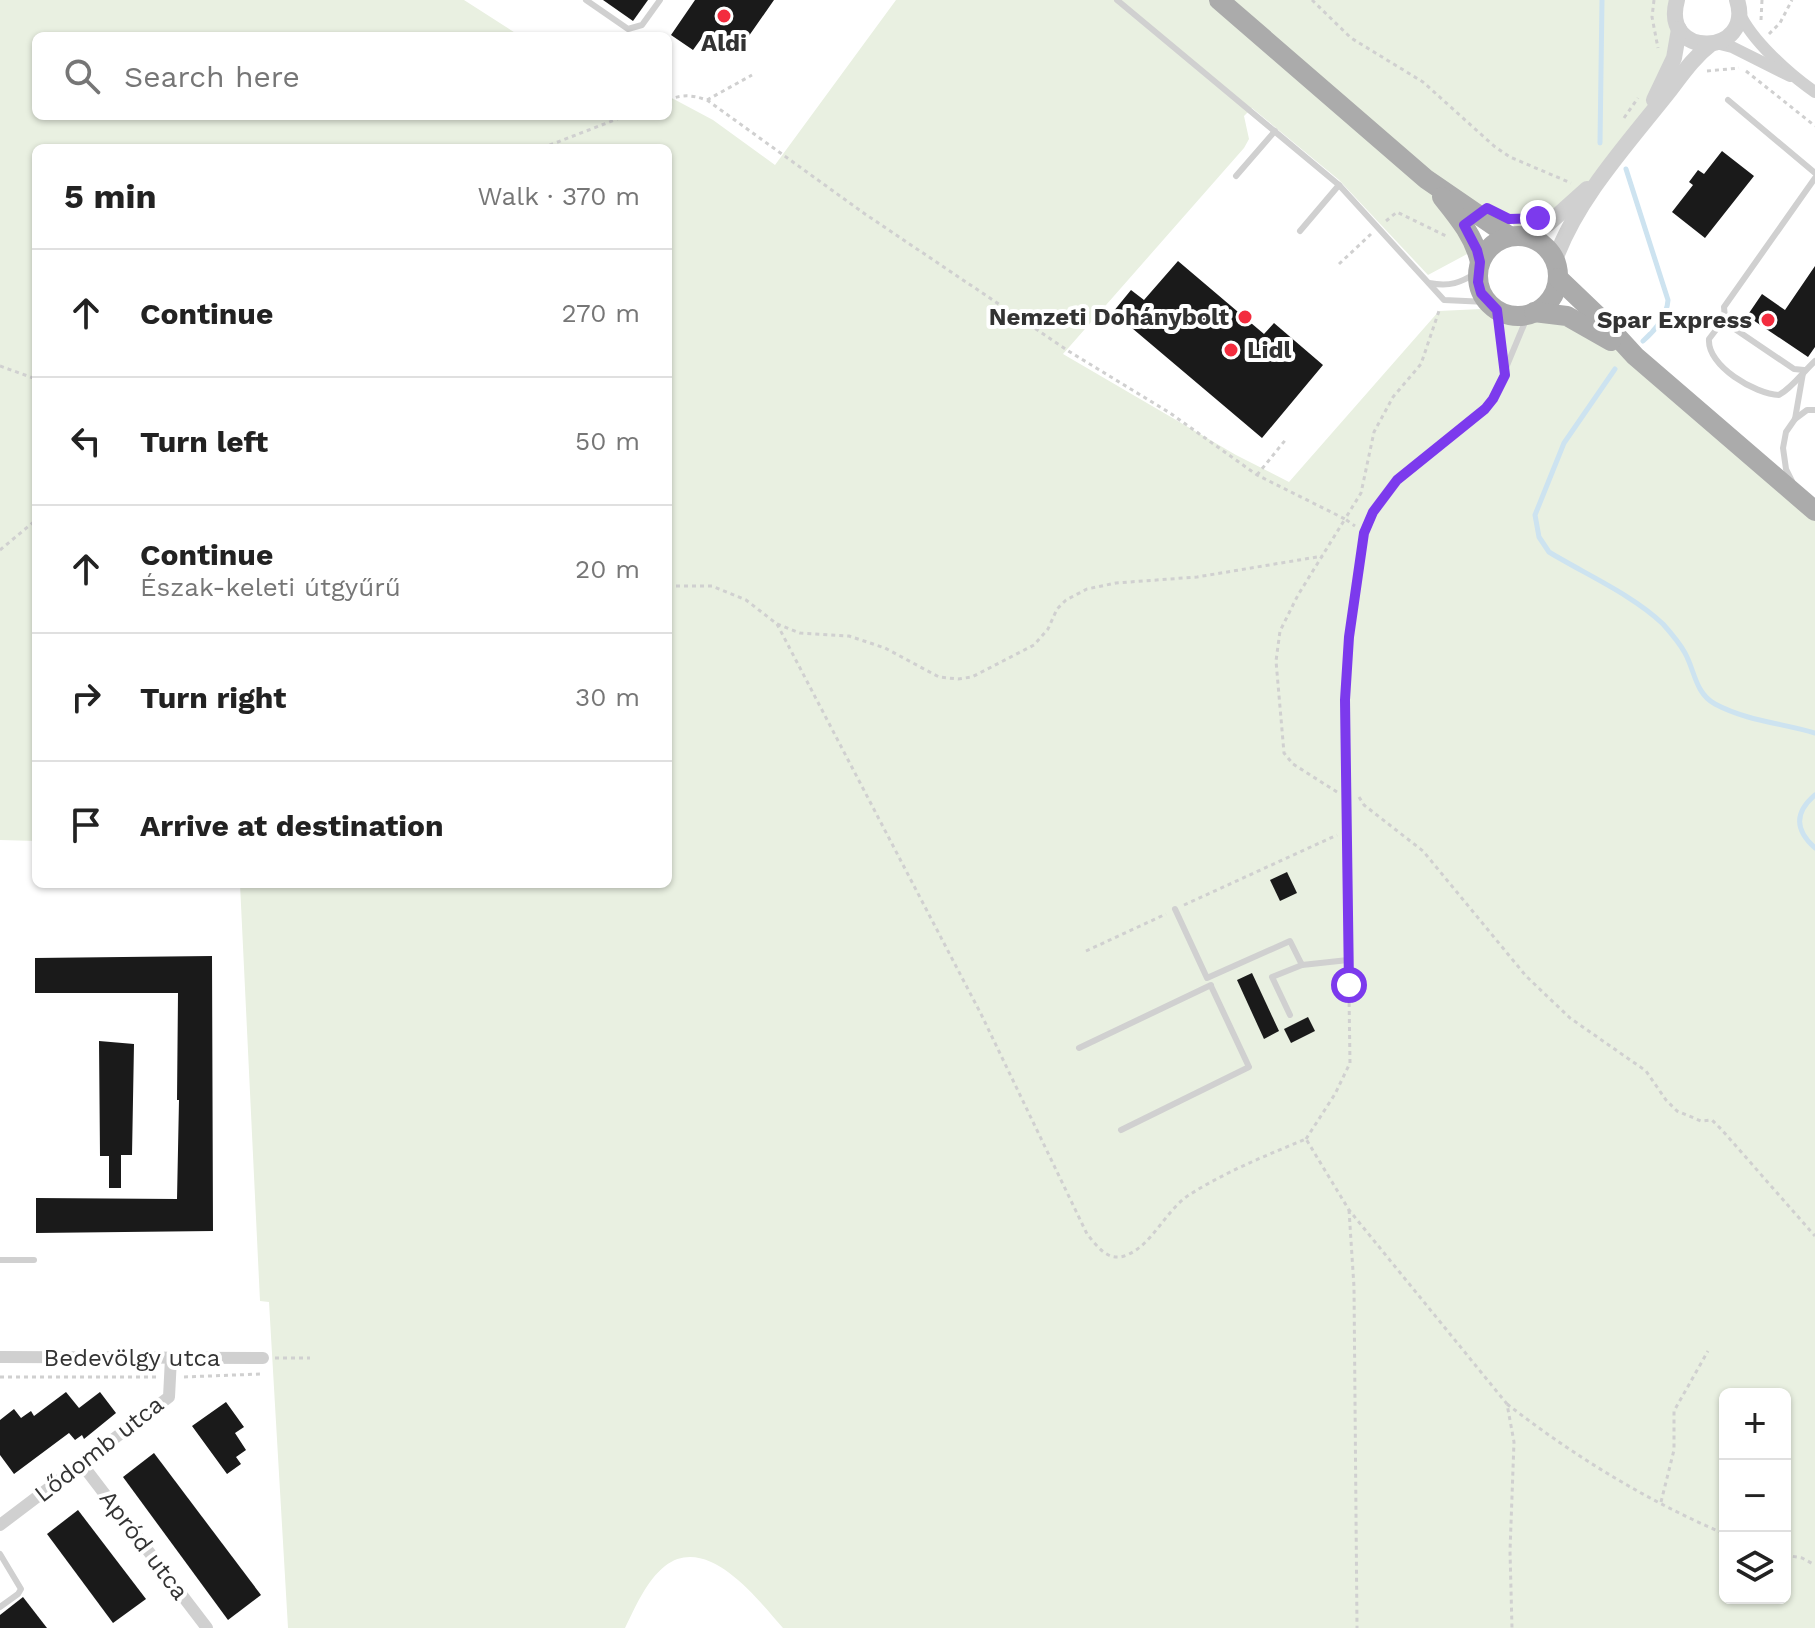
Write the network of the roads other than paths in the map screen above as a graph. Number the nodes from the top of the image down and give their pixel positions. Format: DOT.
graph roads {
  1 [pos="586,0"];
  2 [pos="660,0"];
  3 [pos="1117,0"];
  4 [pos="1219,0"];
  5 [pos="1675,3"];
  6 [pos="1738,3"];
  7 [pos="1679,29"];
  8 [pos="1714,43"];
  9 [pos="1797,80"];
  10 [pos="1815,92"];
  11 [pos="1728,100"];
  12 [pos="1649,112"];
  13 [pos="1275,131"];
  14 [pos="1236,176"];
  15 [pos="1815,176"];
  16 [pos="1601,178"];
  17 [pos="1426,179"];
  18 [pos="1339,185"];
  19 [pos="1300,231"];
  20 [pos="1515,236"];
  21 [pos="1479,267"];
  22 [pos="1556,269"];
  23 [pos="1428,282"];
  24 [pos="1492,306"];
  25 [pos="1531,314"];
  26 [pos="1725,318"];
  27 [pos="1635,356"];
  28 [pos="1815,361"];
  29 [pos="1804,370"];
  30 [pos="1505,375"];
  31 [pos="1815,410"];
  32 [pos="1795,419"];
  33 [pos="1809,507"];
  34 [pos="1175,909"];
  35 [pos="1348,960"];
  36 [pos="1302,965"];
  37 [pos="1209,982"];
  38 [pos="1349,985"];
  39 [pos="1290,1015"];
  40 [pos="1079,1048"];
  41 [pos="1121,1130"];
  42 [pos="0,1260"];
  43 [pos="34,1260"];
  44 [pos="0,1357"];
  45 [pos="171,1358"];
  46 [pos="263,1358"];
  47 [pos="81,1463"];
  48 [pos="0,1525"];
  49 [pos="0,1554"];
  50 [pos="0,1607"];
  51 [pos="207,1628"];
  1 -- 2 [label="lane"];
  3 -- 13 [label="lane"];
  4 -- 17 [label="main road"];
  5 -- 7 [label="street"];
  6 -- 8 [label="street"];
  6 -- 9 [label="street"];
  7 -- 8 [label="street"];
  7 -- 12 [label="street"];
  8 -- 9 [label="street"];
  8 -- 12 [label="street"];
  9 -- 10 [label="street"];
  11 -- 15 [label="lane"];
  12 -- 16 [label="street"];
  13 -- 14 [label="lane"];
  13 -- 18 [label="lane"];
  15 -- 26 [label="lane"];
  16 -- 20 [label="street"];
  16 -- 22 [label="street"];
  17 -- 20 [label="main road"];
  17 -- 21 [label="main road"];
  18 -- 19 [label="lane"];
  18 -- 23 [label="lane"];
  20 -- 21 [label="main road"];
  20 -- 22 [label="main road"];
  21 -- 23 [label="lane"];
  21 -- 24 [label="main road"];
  22 -- 25 [label="main road"];
  22 -- 27 [label="main road"];
  23 -- 24 [label="lane"];
  24 -- 25 [label="main road"];
  24 -- 30 [label="lane"];
  25 -- 27 [label="main road"];
  25 -- 30 [label="lane"];
  26 -- 29 [label="lane"];
  26 -- 29 [label="lane"];
  27 -- 33 [label="main road"];
  28 -- 29 [label="lane"];
  29 -- 32 [label="lane"];
  30 -- 35 [label="lane"];
  31 -- 32 [label="lane"];
  32 -- 33 [label="lane"];
  34 -- 37 [label="lane"];
  35 -- 36 [label="lane"];
  35 -- 38 [label="lane"];
  36 -- 37 [label="lane"];
  36 -- 39 [label="lane"];
  37 -- 40 [label="lane"];
  37 -- 41 [label="lane"];
  42 -- 43 [label="lane"];
  44 -- 45 [label="street, Bedevölgy utca"];
  45 -- 46 [label="street, Bedevölgy utca"];
  45 -- 47 [label="street, Lődomb utca"];
  47 -- 48 [label="street, Lődomb utca"];
  47 -- 51 [label="street, Apród utca"];
  49 -- 50 [label="lane"];
}
